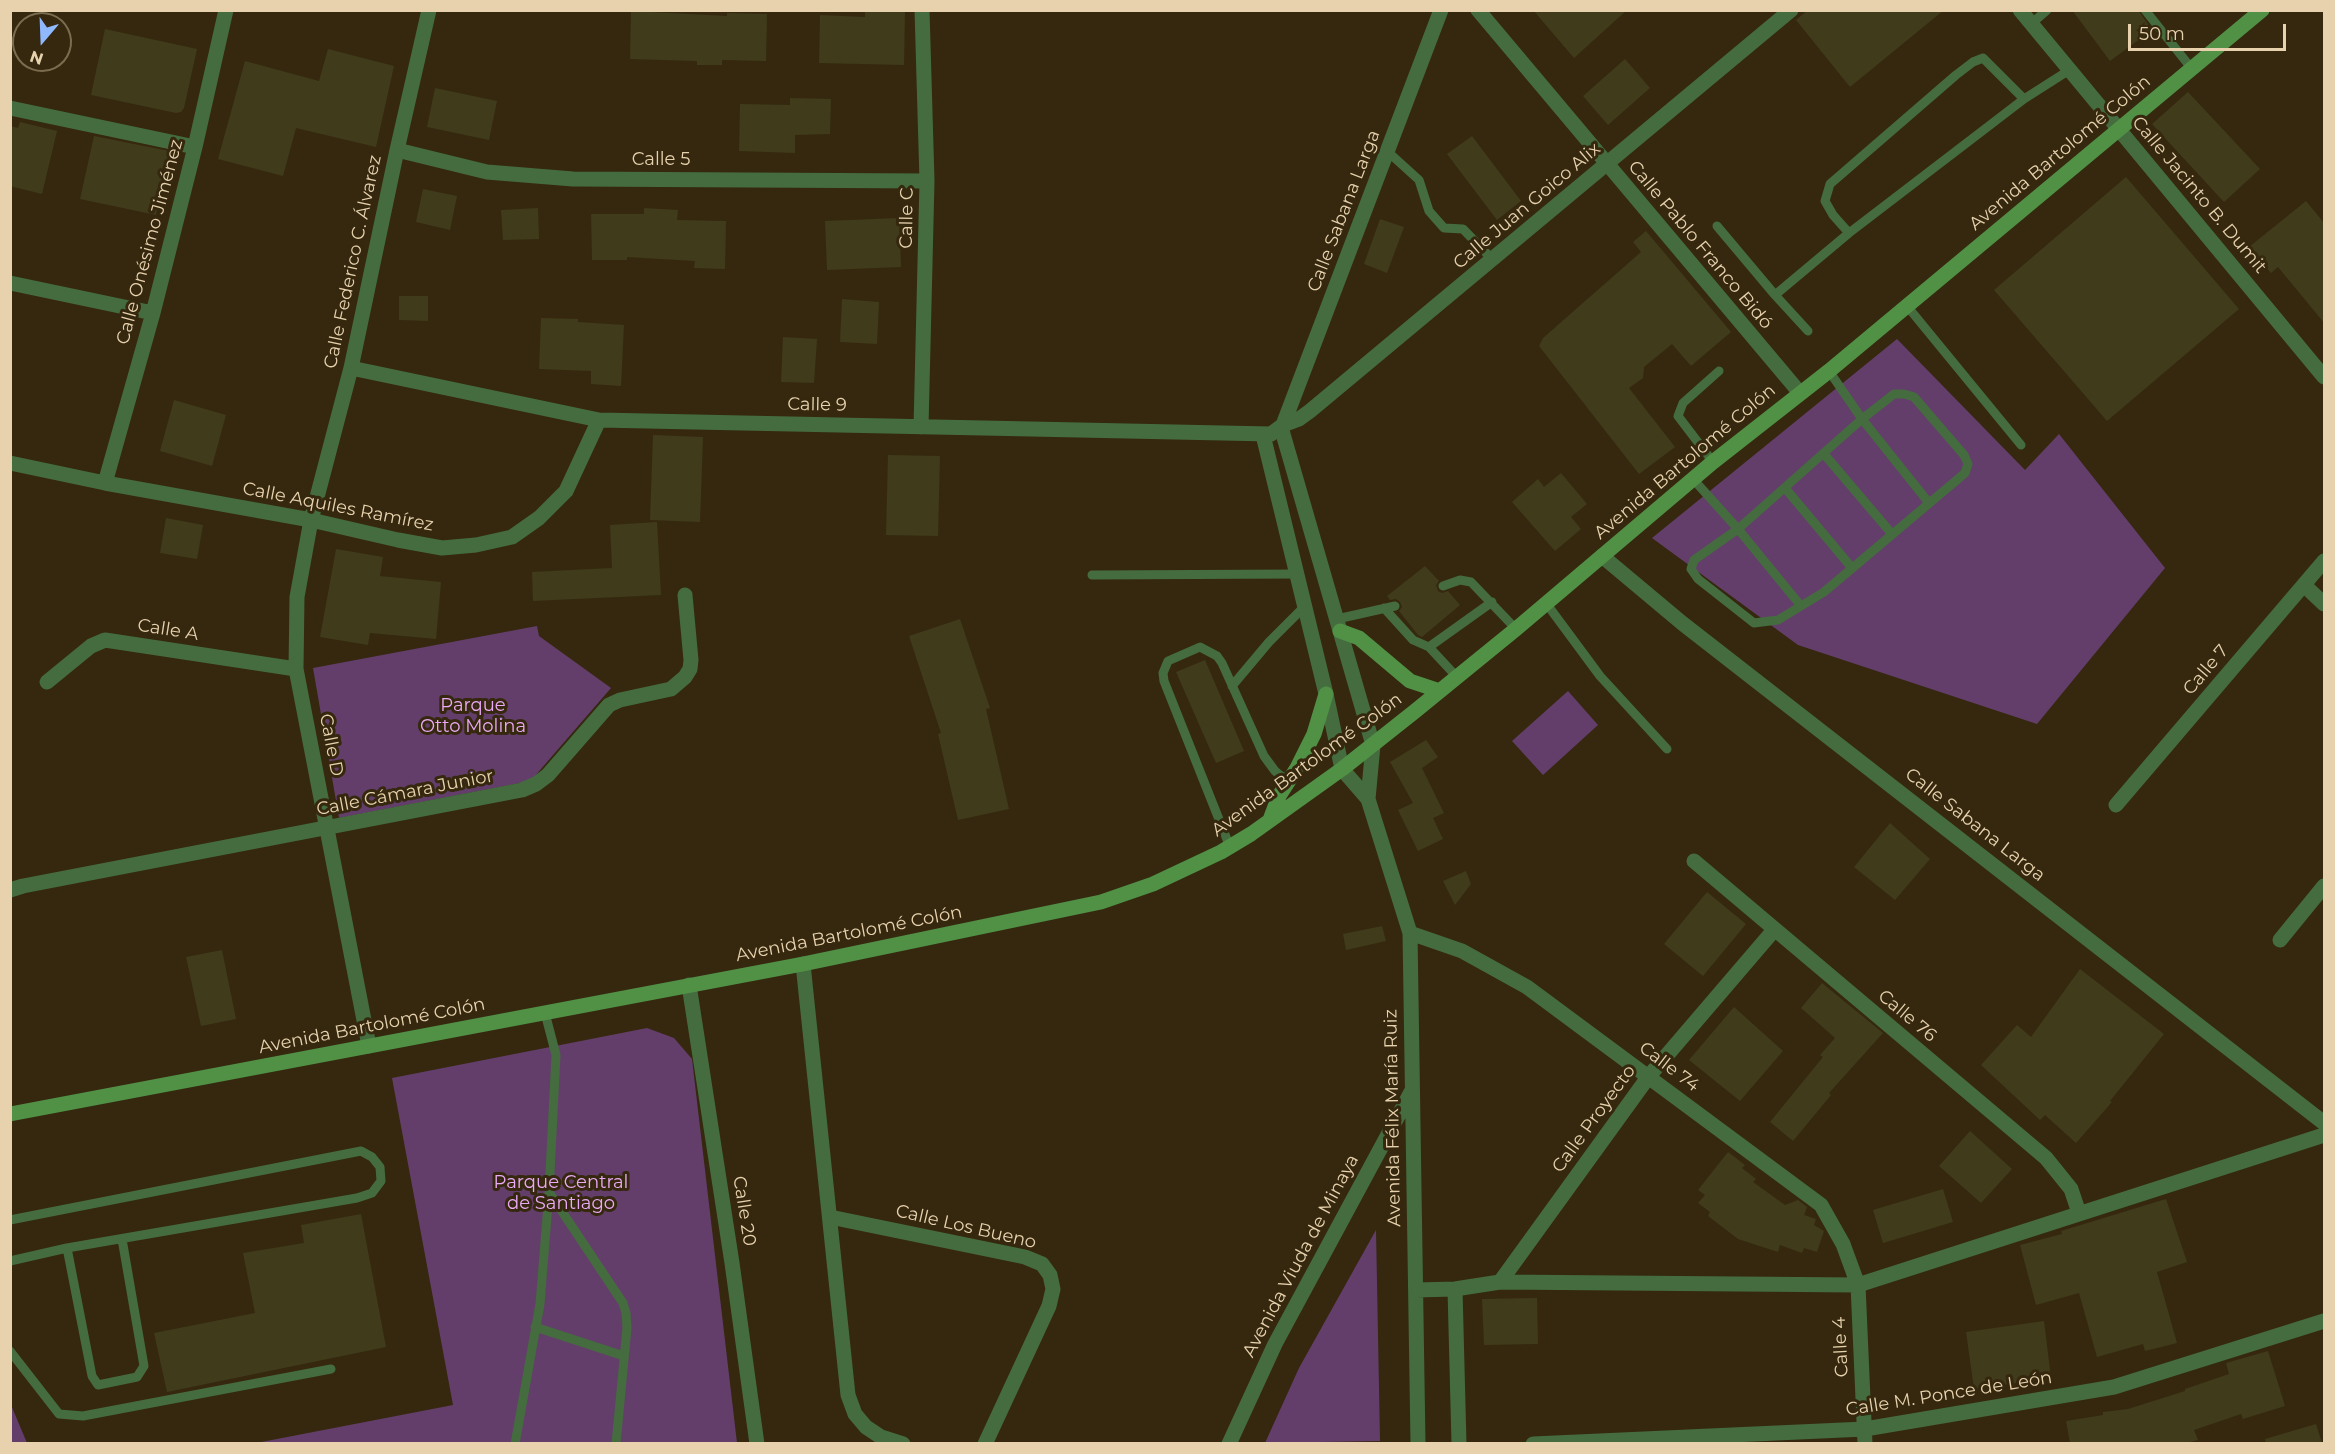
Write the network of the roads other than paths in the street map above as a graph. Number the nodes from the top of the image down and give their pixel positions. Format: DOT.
graph roads {
  1 [pos="226,10"];
  2 [pos="429,10"];
  3 [pos="922,10"];
  4 [pos="1441,10"];
  5 [pos="1478,10"];
  6 [pos="1791,10"];
  7 [pos="2020,10"];
  8 [pos="2047,10"];
  9 [pos="2145,10"];
  10 [pos="2262,10"];
  11 [pos="2031,24"];
  12 [pos="2071,69"];
  13 [pos="2192,69"];
  14 [pos="2024,99"];
  15 [pos="10,108"];
  16 [pos="2118,129"];
  17 [pos="195,147"];
  18 [pos="397,150"];
  19 [pos="1387,151"];
  20 [pos="1607,165"];
  21 [pos="927,181"];
  22 [pos="1716,226"];
  23 [pos="1849,233"];
  24 [pos="1493,260"];
  25 [pos="10,283"];
  26 [pos="1775,295"];
  27 [pos="1907,306"];
  28 [pos="153,313"];
  29 [pos="1808,331"];
  30 [pos="351,368"];
  31 [pos="1719,371"];
  32 [pos="1829,371"];
  33 [pos="2325,377"];
  34 [pos="1800,393"];
  35 [pos="1862,419"];
  36 [pos="599,420"];
  37 [pos="1282,426"];
  38 [pos="921,427"];
  39 [pos="1263,435"];
  40 [pos="2021,445"];
  41 [pos="1824,454"];
  42 [pos="1713,462"];
  43 [pos="10,463"];
  44 [pos="1693,479"];
  45 [pos="105,483"];
  46 [pos="1785,488"];
  47 [pos="1929,503"];
  48 [pos="311,520"];
  49 [pos="1738,529"];
  50 [pos="1892,534"];
  51 [pos="1602,556"];
  52 [pos="2325,561"];
  53 [pos="1852,568"];
  54 [pos="1297,574"];
  55 [pos="1092,575"];
  56 [pos="2304,585"];
  57 [pos="1443,586"];
  58 [pos="685,594"];
  59 [pos="1492,602"];
  60 [pos="1546,603"];
  61 [pos="2325,604"];
  62 [pos="1305,606"];
  63 [pos="1395,606"];
  64 [pos="1801,606"];
  65 [pos="1384,608"];
  66 [pos="1338,625"];
  67 [pos="1516,629"];
  68 [pos="1429,647"];
  69 [pos="296,669"];
  70 [pos="1456,676"];
  71 [pos="47,682"];
  72 [pos="1232,686"];
  73 [pos="1440,691"];
  74 [pos="1326,694"];
  75 [pos="1373,745"];
  76 [pos="1667,749"];
  77 [pos="1342,769"];
  78 [pos="1290,779"];
  79 [pos="1368,799"];
  80 [pos="2116,805"];
  81 [pos="1270,820"];
  82 [pos="328,828"];
  83 [pos="1230,847"];
  84 [pos="1694,861"];
  85 [pos="2325,886"];
  86 [pos="10,890"];
  87 [pos="1774,930"];
  88 [pos="1410,933"];
  89 [pos="2280,940"];
  90 [pos="803,964"];
  91 [pos="688,985"];
  92 [pos="545,1012"];
  93 [pos="369,1046"];
  94 [pos="1649,1076"];
  95 [pos="1412,1089"];
  96 [pos="10,1114"];
  97 [pos="2325,1123"];
  98 [pos="2325,1135"];
  99 [pos="549,1192"];
  100 [pos="2079,1213"];
  101 [pos="830,1217"];
  102 [pos="10,1220"];
  103 [pos="122,1239"];
  104 [pos="67,1248"];
  105 [pos="10,1261"];
  106 [pos="1500,1282"];
  107 [pos="1858,1285"];
  108 [pos="1455,1288"];
  109 [pos="1416,1290"];
  110 [pos="2325,1321"];
  111 [pos="536,1327"];
  112 [pos="10,1351"];
  113 [pos="624,1356"];
  114 [pos="331,1369"];
  115 [pos="1865,1436"];
  116 [pos="515,1443"];
  117 [pos="616,1443"];
  118 [pos="757,1443"];
  119 [pos="903,1443"];
  120 [pos="985,1443"];
  121 [pos="1229,1443"];
  122 [pos="1418,1443"];
  123 [pos="1459,1443"];
  124 [pos="1533,1443"];
  1 -- 17 [label="street, Calle Onésimo Jiménez"];
  2 -- 18 [label="street, Calle Federico C. Álvarez"];
  3 -- 21 [label="street, Calle C"];
  4 -- 19 [label="street, Calle Sabana Larga"];
  5 -- 20 [label="street, Calle Pablo Franco Bidó"];
  6 -- 20 [label="street, Calle Juan Goico Alix"];
  7 -- 11 [label="street, Calle Jacinto B. Dumit"];
  8 -- 11 [label="lane"];
  9 -- 13 [label="lane"];
  10 -- 13 [label="main road, Avenida Bartolomé Colón"];
  11 -- 12 [label="street, Calle Jacinto B. Dumit"];
  12 -- 14 [label="lane"];
  12 -- 16 [label="street, Calle Jacinto B. Dumit"];
  13 -- 16 [label="main road, Avenida Bartolomé Colón"];
  14 -- 23 [label="lane"];
  14 -- 23 [label="lane"];
  15 -- 17 [label="street"];
  16 -- 27 [label="main road, Avenida Bartolomé Colón"];
  16 -- 33 [label="street, Calle Jacinto B. Dumit"];
  17 -- 28 [label="street, Calle Onésimo Jiménez"];
  18 -- 21 [label="street, Calle 5"];
  18 -- 30 [label="street, Calle Federico C. Álvarez"];
  19 -- 24 [label="lane"];
  19 -- 37 [label="street, Calle Sabana Larga"];
  20 -- 24 [label="street, Calle Juan Goico Alix"];
  20 -- 34 [label="street, Calle Pablo Franco Bidó"];
  21 -- 38 [label="street, Calle C"];
  22 -- 26 [label="lane"];
  23 -- 26 [label="lane"];
  24 -- 37 [label="street, Calle Juan Goico Alix"];
  25 -- 28 [label="street"];
  26 -- 29 [label="lane"];
  27 -- 32 [label="main road, Avenida Bartolomé Colón"];
  27 -- 40 [label="lane"];
  28 -- 45 [label="street, Calle Onésimo Jiménez"];
  30 -- 36 [label="street, Calle 9"];
  30 -- 48 [label="street, Calle Federico C. Álvarez"];
  31 -- 42 [label="lane"];
  32 -- 34 [label="main road, Avenida Bartolomé Colón"];
  32 -- 35 [label="lane"];
  34 -- 42 [label="main road, Avenida Bartolomé Colón"];
  35 -- 41 [label="lane"];
  35 -- 47 [label="lane"];
  35 -- 47 [label="lane"];
  36 -- 38 [label="street, Calle 9"];
  36 -- 48 [label="street, Calle Aquiles Ramírez"];
  37 -- 39 [label="street, Calle 9"];
  37 -- 66 [label="street"];
  38 -- 39 [label="street, Calle 9"];
  39 -- 54 [label="street"];
  41 -- 46 [label="lane"];
  41 -- 50 [label="lane"];
  42 -- 44 [label="main road, Avenida Bartolomé Colón"];
  43 -- 45 [label="street, Calle Aquiles Ramírez"];
  44 -- 49 [label="lane"];
  44 -- 51 [label="main road, Avenida Bartolomé Colón"];
  45 -- 48 [label="street, Calle Aquiles Ramírez"];
  46 -- 49 [label="lane"];
  46 -- 53 [label="lane"];
  47 -- 50 [label="lane"];
  48 -- 69 [label="street, Calle D"];
  49 -- 64 [label="lane"];
  49 -- 64 [label="lane"];
  50 -- 53 [label="lane"];
  51 -- 60 [label="main road, Avenida Bartolomé Colón"];
  51 -- 97 [label="street, Calle Sabana Larga"];
  52 -- 56 [label="street, Calle 7"];
  53 -- 64 [label="lane"];
  54 -- 55 [label="lane"];
  54 -- 62 [label="street"];
  56 -- 61 [label="street"];
  56 -- 80 [label="street, Calle 7"];
  57 -- 59 [label="lane"];
  58 -- 82 [label="street, Calle Cámara Junior"];
  59 -- 67 [label="lane"];
  59 -- 68 [label="lane"];
  60 -- 67 [label="main road, Avenida Bartolomé Colón"];
  60 -- 76 [label="lane"];
  62 -- 72 [label="lane"];
  62 -- 74 [label="street"];
  63 -- 65 [label="lane"];
  65 -- 66 [label="lane"];
  65 -- 68 [label="lane"];
  66 -- 73 [label="main road"];
  66 -- 75 [label="street"];
  67 -- 70 [label="main road, Avenida Bartolomé Colón"];
  68 -- 70 [label="lane"];
  69 -- 71 [label="street, Calle A"];
  69 -- 82 [label="street, Calle D"];
  70 -- 73 [label="main road, Avenida Bartolomé Colón"];
  72 -- 78 [label="lane"];
  72 -- 83 [label="lane"];
  73 -- 75 [label="main road, Avenida Bartolomé Colón"];
  74 -- 77 [label="street"];
  74 -- 78 [label="main road"];
  75 -- 77 [label="main road, Avenida Bartolomé Colón"];
  75 -- 79 [label="street, Avenida Félix María Ruiz"];
  77 -- 79 [label="street, Avenida Félix María Ruiz"];
  77 -- 81 [label="main road, Avenida Bartolomé Colón"];
  78 -- 81 [label="main road"];
  79 -- 88 [label="street, Avenida Félix María Ruiz"];
  81 -- 83 [label="main road, Avenida Bartolomé Colón"];
  82 -- 86 [label="street, Calle Cámara Junior"];
  82 -- 93 [label="street, Calle D"];
  83 -- 90 [label="main road, Avenida Bartolomé Colón"];
  84 -- 87 [label="street, Calle 76"];
  85 -- 89 [label="street"];
  87 -- 94 [label="street, Calle Proyecto"];
  87 -- 100 [label="street, Calle 76"];
  88 -- 94 [label="street, Calle 74"];
  88 -- 95 [label="street, Avenida Félix María Ruiz"];
  90 -- 91 [label="main road, Avenida Bartolomé Colón"];
  90 -- 101 [label="street"];
  91 -- 92 [label="main road, Avenida Bartolomé Colón"];
  91 -- 118 [label="street, Calle 20"];
  92 -- 93 [label="main road, Avenida Bartolomé Colón"];
  92 -- 99 [label="lane"];
  93 -- 96 [label="main road, Avenida Bartolomé Colón"];
  94 -- 106 [label="street, Calle Proyecto"];
  94 -- 107 [label="street, Calle 74"];
  95 -- 109 [label="street, Avenida Félix María Ruiz"];
  95 -- 121 [label="street, Avenida Viuda de Minaya"];
  98 -- 100 [label="street"];
  99 -- 111 [label="lane"];
  99 -- 113 [label="lane"];
  100 -- 107 [label="street"];
  101 -- 119 [label="street"];
  101 -- 120 [label="street, Calle Los Bueno"];
  102 -- 103 [label="lane"];
  103 -- 104 [label="lane"];
  103 -- 104 [label="lane"];
  104 -- 105 [label="lane"];
  106 -- 107 [label="street"];
  106 -- 108 [label="street"];
  107 -- 115 [label="street, Calle 4"];
  108 -- 109 [label="street"];
  108 -- 123 [label="street"];
  109 -- 122 [label="street, Avenida Félix María Ruiz"];
  110 -- 115 [label="street, Calle M. Ponce de León"];
  111 -- 113 [label="lane"];
  111 -- 116 [label="lane"];
  112 -- 114 [label="lane"];
  113 -- 117 [label="lane"];
  115 -- 124 [label="street, Calle M. Ponce de León"];
}
